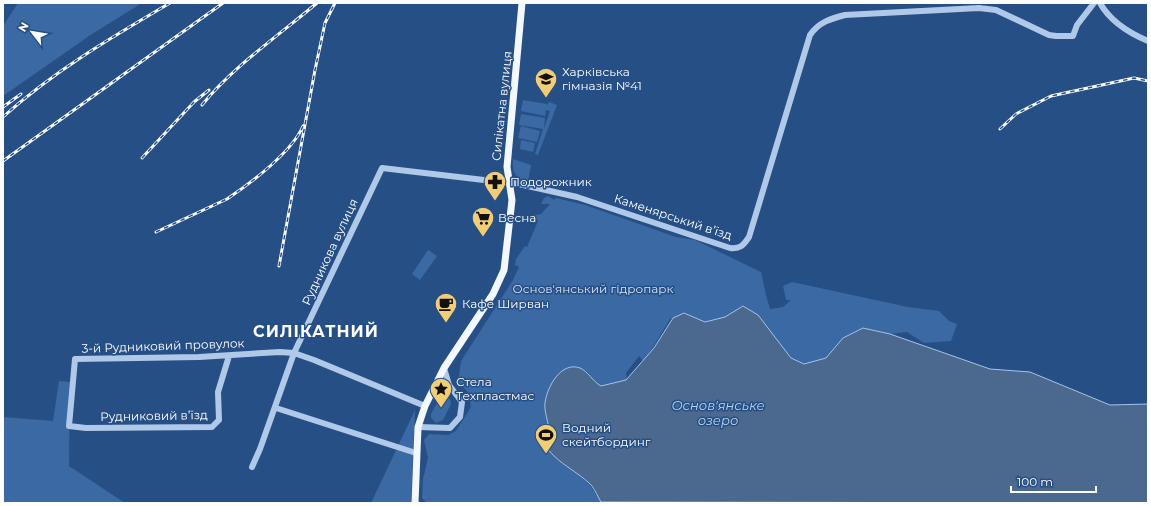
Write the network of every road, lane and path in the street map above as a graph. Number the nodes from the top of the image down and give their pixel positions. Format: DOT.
graph roads {
  1 [pos="522,3"];
  2 [pos="1094,3"];
  3 [pos="1100,3"];
  4 [pos="1148,41"];
  5 [pos="510,182"];
  6 [pos="294,353"];
  7 [pos="229,356"];
  8 [pos="444,368"];
  9 [pos="425,406"];
  10 [pos="276,408"];
  11 [pos="69,426"];
  12 [pos="418,427"];
  13 [pos="416,453"];
  14 [pos="252,467"];
  15 [pos="415,503"];
  1 -- 5 [label="main road, Силікатна вулиця"];
  2 -- 5 [label="street, Каменярський в’їзд"];
  3 -- 4 [label="street"];
  5 -- 6 [label="street, Рудникова вулиця"];
  5 -- 8 [label="main road, Силікатна вулиця"];
  6 -- 7 [label="street, 3-й Рудниковий провулок"];
  6 -- 9 [label="street, 3-й Рудниковий провулок"];
  6 -- 10 [label="street, Рудникова вулиця"];
  7 -- 11 [label="street, Рудниковий в’їзд"];
  7 -- 11 [label="street, 3-й Рудниковий провулок"];
  8 -- 9 [label="main road, Силікатна вулиця"];
  8 -- 12 [label="street"];
  9 -- 12 [label="main road, Силікатна вулиця"];
  10 -- 13 [label="street"];
  10 -- 14 [label="street, Рудникова вулиця"];
  12 -- 13 [label="main road, Силікатна вулиця"];
  13 -- 15 [label="main road, Силікатна вулиця"];
}
